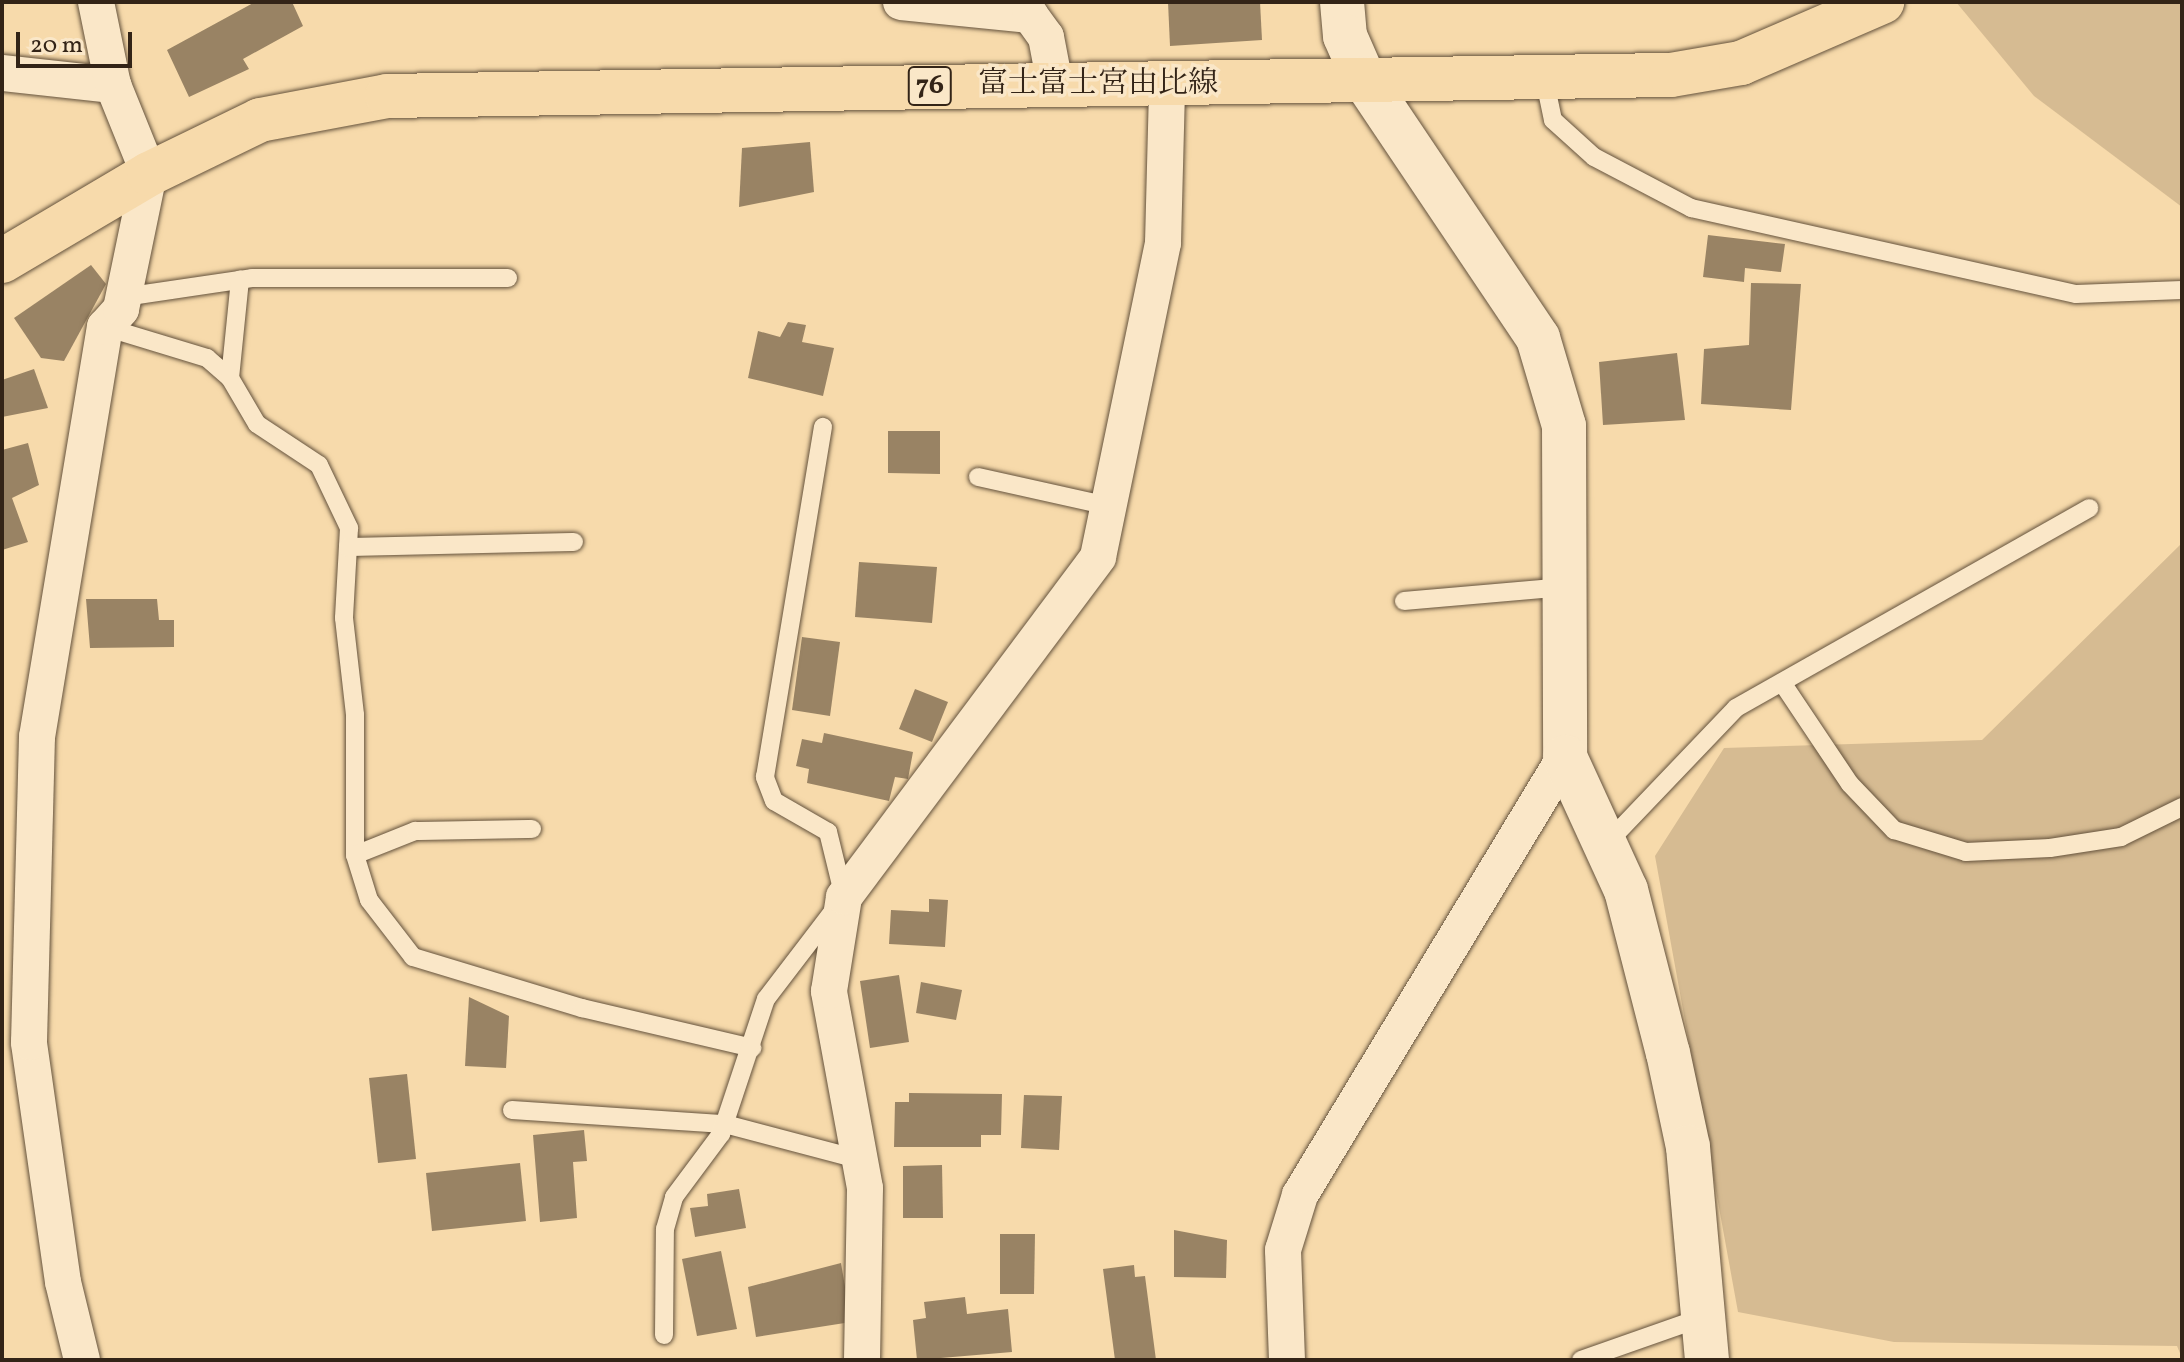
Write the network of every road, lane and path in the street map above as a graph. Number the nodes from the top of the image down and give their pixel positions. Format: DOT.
graph roads {
  1 [pos="96,2"];
  2 [pos="901,2"];
  3 [pos="1342,2"];
  4 [pos="1882,2"];
  5 [pos="2,73"];
  6 [pos="1544,77"];
  7 [pos="1364,79"];
  8 [pos="1055,84"];
  9 [pos="113,85"];
  10 [pos="1167,85"];
  11 [pos="149,174"];
  12 [pos="2,261"];
  13 [pos="508,278"];
  14 [pos="240,280"];
  15 [pos="2182,290"];
  16 [pos="114,312"];
  17 [pos="230,378"];
  18 [pos="823,427"];
  19 [pos="978,477"];
  20 [pos="1109,506"];
  21 [pos="2089,508"];
  22 [pos="574,542"];
  23 [pos="348,547"];
  24 [pos="1565,586"];
  25 [pos="1404,601"];
  26 [pos="1783,684"];
  27 [pos="1565,757"];
  28 [pos="2182,807"];
  29 [pos="532,829"];
  30 [pos="1608,842"];
  31 [pos="355,855"];
  32 [pos="844,897"];
  33 [pos="752,1048"];
  34 [pos="512,1110"];
  35 [pos="725,1124"];
  36 [pos="861,1160"];
  37 [pos="664,1335"];
  38 [pos="1704,1339"];
  39 [pos="82,1360"];
  40 [pos="862,1360"];
  41 [pos="1287,1360"];
  42 [pos="1581,1360"];
  1 -- 9 [label="street"];
  2 -- 8 [label="street"];
  3 -- 7 [label="street"];
  4 -- 6 [label="main road, 富士富士宮由比線 / 76"];
  5 -- 9 [label="street"];
  6 -- 7 [label="main road, 富士富士宮由比線 / 76"];
  6 -- 15 [label="lane"];
  7 -- 10 [label="main road, 富士富士宮由比線 / 76"];
  7 -- 24 [label="street"];
  8 -- 10 [label="main road, 富士富士宮由比線 / 76"];
  8 -- 11 [label="main road, 富士富士宮由比線 / 76"];
  9 -- 11 [label="street"];
  10 -- 20 [label="street"];
  11 -- 12 [label="main road, 富士富士宮由比線 / 76"];
  11 -- 16 [label="street"];
  13 -- 14 [label="lane"];
  14 -- 16 [label="lane"];
  14 -- 17 [label="lane"];
  16 -- 17 [label="lane"];
  16 -- 39 [label="street"];
  17 -- 23 [label="lane"];
  18 -- 32 [label="lane"];
  19 -- 20 [label="lane"];
  20 -- 32 [label="street"];
  21 -- 26 [label="lane"];
  22 -- 23 [label="lane"];
  23 -- 31 [label="lane"];
  24 -- 25 [label="lane"];
  24 -- 27 [label="street"];
  26 -- 28 [label="lane"];
  26 -- 30 [label="lane"];
  27 -- 30 [label="street"];
  27 -- 41 [label="street"];
  29 -- 31 [label="lane"];
  30 -- 38 [label="street"];
  31 -- 33 [label="lane"];
  32 -- 33 [label="lane"];
  32 -- 36 [label="street"];
  33 -- 35 [label="lane"];
  34 -- 35 [label="lane"];
  35 -- 36 [label="lane"];
  35 -- 37 [label="lane"];
  36 -- 40 [label="street"];
  38 -- 42 [label="lane"];
}
